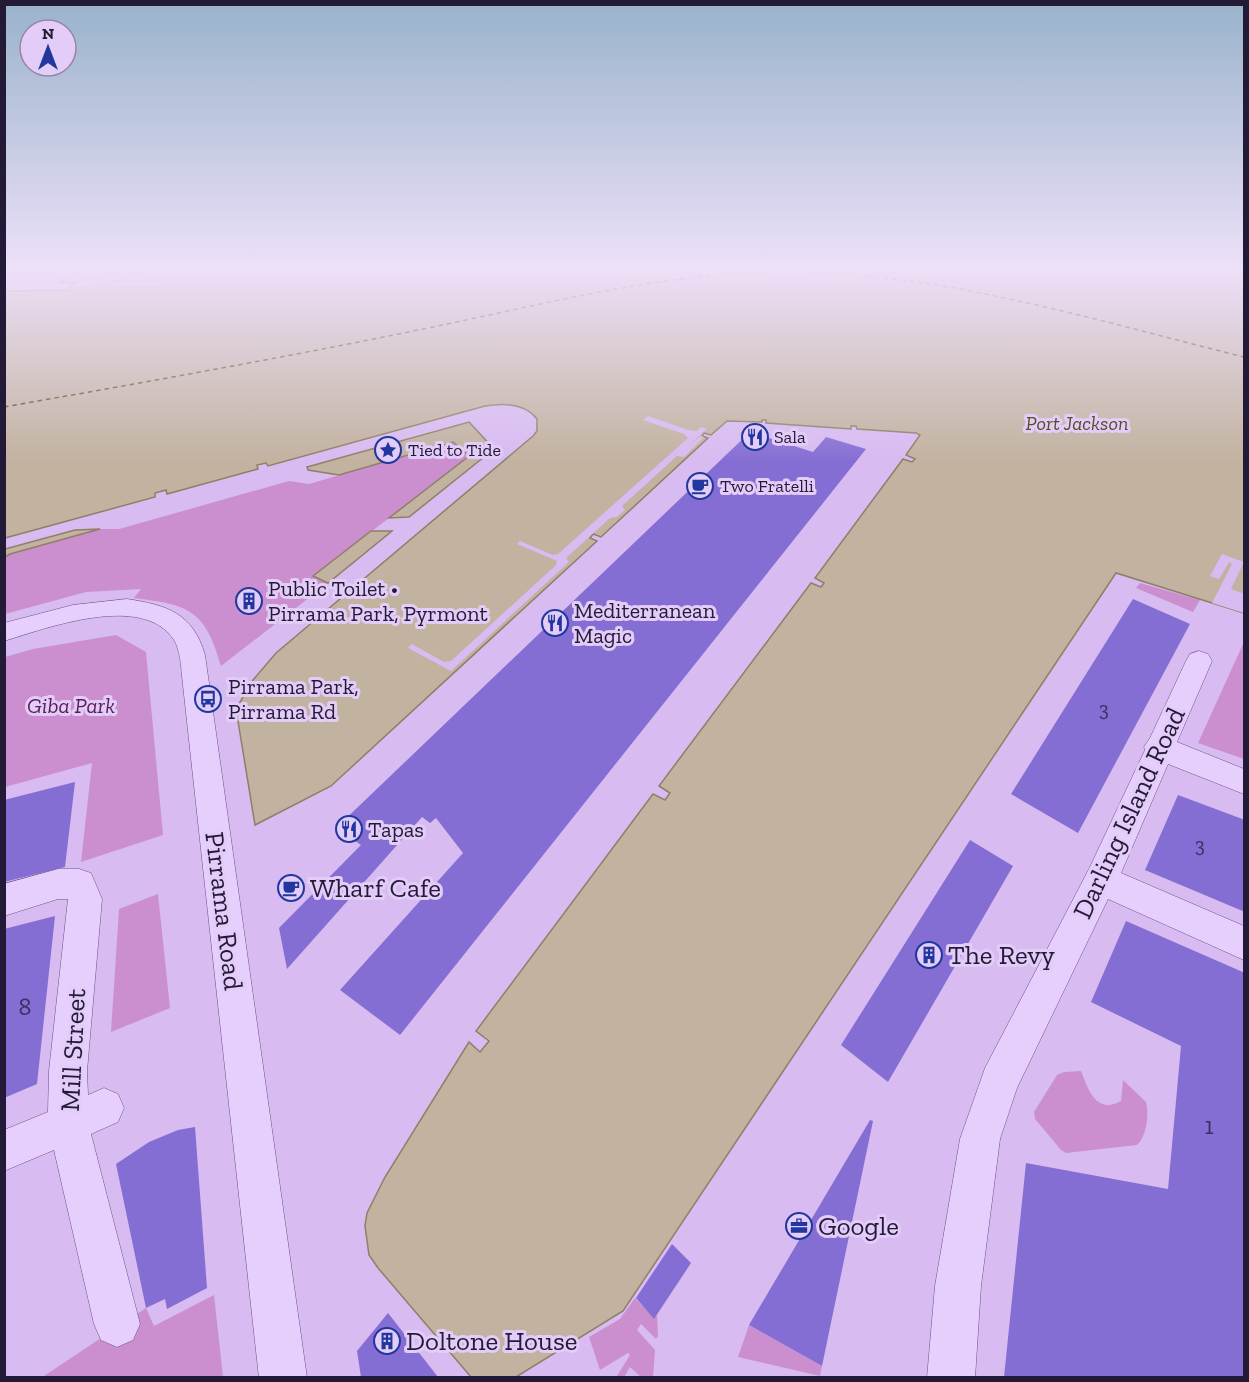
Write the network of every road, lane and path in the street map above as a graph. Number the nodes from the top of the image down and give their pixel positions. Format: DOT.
graph roads {
  1 [pos="4,632"];
  2 [pos="1198,661"];
  3 [pos="1158,747"];
  4 [pos="1245,782"];
  5 [pos="1101,880"];
  6 [pos="4,900"];
  7 [pos="1245,943"];
  8 [pos="86,1116"];
  9 [pos="4,1151"];
  10 [pos="117,1324"];
  11 [pos="283,1377"];
  12 [pos="951,1377"];
  1 -- 11 [label="street, Pirrama Road"];
  2 -- 3 [label="street, Darling Island Road"];
  3 -- 4 [label="street"];
  3 -- 5 [label="street, Darling Island Road"];
  5 -- 7 [label="street"];
  5 -- 12 [label="street, Darling Island Road"];
  6 -- 8 [label="street, Mill Street"];
  8 -- 9 [label="street"];
  8 -- 10 [label="street, Mill Street"];
}
